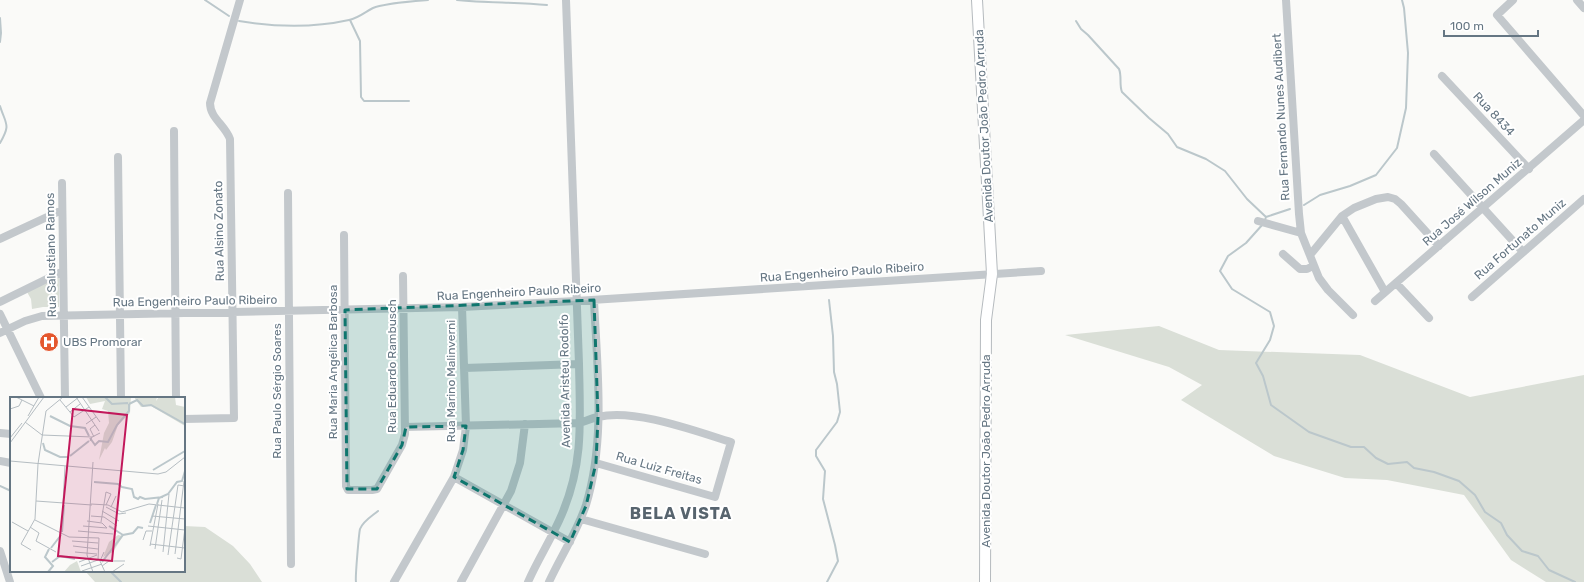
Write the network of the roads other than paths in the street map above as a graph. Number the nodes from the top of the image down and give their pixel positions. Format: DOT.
graph roads {
  1 [pos="240,0"];
  2 [pos="567,0"];
  3 [pos="977,0"];
  4 [pos="1286,0"];
  5 [pos="1513,0"];
  6 [pos="1577,0"];
  7 [pos="1584,8"];
  8 [pos="1442,76"];
  9 [pos="1584,116"];
  10 [pos="1584,120"];
  11 [pos="174,131"];
  12 [pos="1434,154"];
  13 [pos="118,157"];
  14 [pos="1529,169"];
  15 [pos="62,183"];
  16 [pos="288,193"];
  17 [pos="1584,199"];
  18 [pos="1483,208"];
  19 [pos="62,210"];
  20 [pos="1342,216"];
  21 [pos="1258,221"];
  22 [pos="1301,233"];
  23 [pos="344,235"];
  24 [pos="0,239"];
  25 [pos="1439,246"];
  26 [pos="1523,252"];
  27 [pos="1283,254"];
  28 [pos="1310,255"];
  29 [pos="1313,266"];
  30 [pos="63,271"];
  31 [pos="1041,271"];
  32 [pos="992,274"];
  33 [pos="403,276"];
  34 [pos="1396,283"];
  35 [pos="1385,292"];
  36 [pos="1472,297"];
  37 [pos="594,300"];
  38 [pos="576,301"];
  39 [pos="1375,301"];
  40 [pos="0,302"];
  41 [pos="462,307"];
  42 [pos="404,309"];
  43 [pos="344,310"];
  44 [pos="289,311"];
  45 [pos="232,312"];
  46 [pos="0,314"];
  47 [pos="120,314"];
  48 [pos="175,314"];
  49 [pos="1353,315"];
  50 [pos="64,316"];
  51 [pos="1429,318"];
  52 [pos="4,331"];
  53 [pos="578,364"];
  54 [pos="464,368"];
  55 [pos="40,397"];
  56 [pos="65,397"];
  57 [pos="121,397"];
  58 [pos="176,397"];
  59 [pos="598,417"];
  60 [pos="185,419"];
  61 [pos="580,423"];
  62 [pos="525,424"];
  63 [pos="466,426"];
  64 [pos="405,427"];
  65 [pos="0,433"];
  66 [pos="10,434"];
  67 [pos="0,461"];
  68 [pos="10,463"];
  69 [pos="596,463"];
  70 [pos="454,477"];
  71 [pos="347,489"];
  72 [pos="505,505"];
  73 [pos="581,519"];
  74 [pos="554,533"];
  75 [pos="570,542"];
  76 [pos="0,551"];
  77 [pos="705,554"];
  78 [pos="291,564"];
  79 [pos="528,581"];
  80 [pos="10,582"];
  81 [pos="394,582"];
  82 [pos="461,582"];
  83 [pos="549,582"];
  84 [pos="985,582"];
  1 -- 45 [label="street, Rua Alsino Zonato"];
  2 -- 38 [label="street, Avenida Aristeu Rodolfo"];
  3 -- 32 [label="main road, Avenida Doutor João Pedro Arruda"];
  4 -- 22 [label="street, Rua Fernando Nunes Audibert"];
  5 -- 9 [label="street"];
  6 -- 7 [label="street"];
  8 -- 14 [label="street, Rua 8434"];
  10 -- 14 [label="street, Rua José Wilson Muniz"];
  11 -- 48 [label="street"];
  12 -- 18 [label="street"];
  13 -- 47 [label="street"];
  14 -- 18 [label="street, Rua José Wilson Muniz"];
  15 -- 19 [label="street, Rua Salustiano Ramos"];
  16 -- 44 [label="street, Rua Paulo Sérgio Soares"];
  17 -- 26 [label="street, Rua Fortunato Muniz"];
  18 -- 25 [label="street, Rua José Wilson Muniz"];
  18 -- 26 [label="street"];
  19 -- 24 [label="street"];
  19 -- 30 [label="street, Rua Salustiano Ramos"];
  20 -- 25 [label="street"];
  20 -- 28 [label="street"];
  20 -- 35 [label="street"];
  21 -- 22 [label="street"];
  22 -- 28 [label="street"];
  23 -- 43 [label="street, Rua Maria Angélica Barbosa"];
  25 -- 34 [label="street, Rua José Wilson Muniz"];
  26 -- 36 [label="street, Rua Fortunato Muniz"];
  27 -- 29 [label="street"];
  28 -- 29 [label="street"];
  29 -- 49 [label="street"];
  30 -- 40 [label="street"];
  30 -- 50 [label="street, Rua Salustiano Ramos"];
  31 -- 32 [label="street, Rua Engenheiro Paulo Ribeiro"];
  32 -- 37 [label="street, Rua Engenheiro Paulo Ribeiro"];
  32 -- 84 [label="main road, Avenida Doutor João Pedro Arruda"];
  33 -- 42 [label="street, Rua Eduardo Rambusch"];
  34 -- 35 [label="street, Rua José Wilson Muniz"];
  34 -- 51 [label="street"];
  35 -- 39 [label="street, Rua José Wilson Muniz"];
  37 -- 38 [label="street, Rua Engenheiro Paulo Ribeiro"];
  37 -- 59 [label="street"];
  38 -- 41 [label="street, Rua Engenheiro Paulo Ribeiro"];
  38 -- 53 [label="street, Avenida Aristeu Rodolfo"];
  41 -- 42 [label="street, Rua Engenheiro Paulo Ribeiro"];
  41 -- 54 [label="street, Rua Marino Malinverni"];
  42 -- 43 [label="street, Rua Engenheiro Paulo Ribeiro"];
  42 -- 64 [label="street, Rua Eduardo Rambusch"];
  43 -- 44 [label="street, Rua Engenheiro Paulo Ribeiro"];
  43 -- 71 [label="street, Rua Maria Angélica Barbosa"];
  44 -- 45 [label="street, Rua Engenheiro Paulo Ribeiro"];
  44 -- 78 [label="street, Rua Paulo Sérgio Soares"];
  45 -- 48 [label="street, Rua Engenheiro Paulo Ribeiro"];
  45 -- 60 [label="street, Rua Alsino Zonato"];
  46 -- 52 [label="street"];
  47 -- 48 [label="street, Rua Engenheiro Paulo Ribeiro"];
  47 -- 50 [label="street, Rua Engenheiro Paulo Ribeiro"];
  47 -- 57 [label="street"];
  48 -- 58 [label="street"];
  50 -- 52 [label="street, Rua Engenheiro Paulo Ribeiro"];
  50 -- 56 [label="street, Rua Salustiano Ramos"];
  52 -- 55 [label="street"];
  53 -- 54 [label="street"];
  53 -- 61 [label="street, Avenida Aristeu Rodolfo"];
  54 -- 63 [label="street, Rua Marino Malinverni"];
  59 -- 61 [label="street"];
  59 -- 69 [label="street"];
  59 -- 69 [label="street, Rua Luiz Freitas"];
  61 -- 62 [label="street"];
  61 -- 74 [label="street, Avenida Aristeu Rodolfo"];
  62 -- 63 [label="street"];
  62 -- 72 [label="street"];
  63 -- 64 [label="street"];
  63 -- 70 [label="street, Rua Marino Malinverni"];
  64 -- 71 [label="street, Rua Eduardo Rambusch"];
  65 -- 66 [label="street"];
  67 -- 68 [label="street"];
  69 -- 73 [label="street"];
  70 -- 72 [label="street"];
  70 -- 81 [label="street, Rua Marino Malinverni"];
  72 -- 74 [label="street"];
  72 -- 82 [label="street"];
  73 -- 75 [label="street"];
  73 -- 77 [label="street"];
  74 -- 75 [label="street"];
  74 -- 79 [label="street, Avenida Aristeu Rodolfo"];
  75 -- 83 [label="street"];
  76 -- 80 [label="street"];
}
